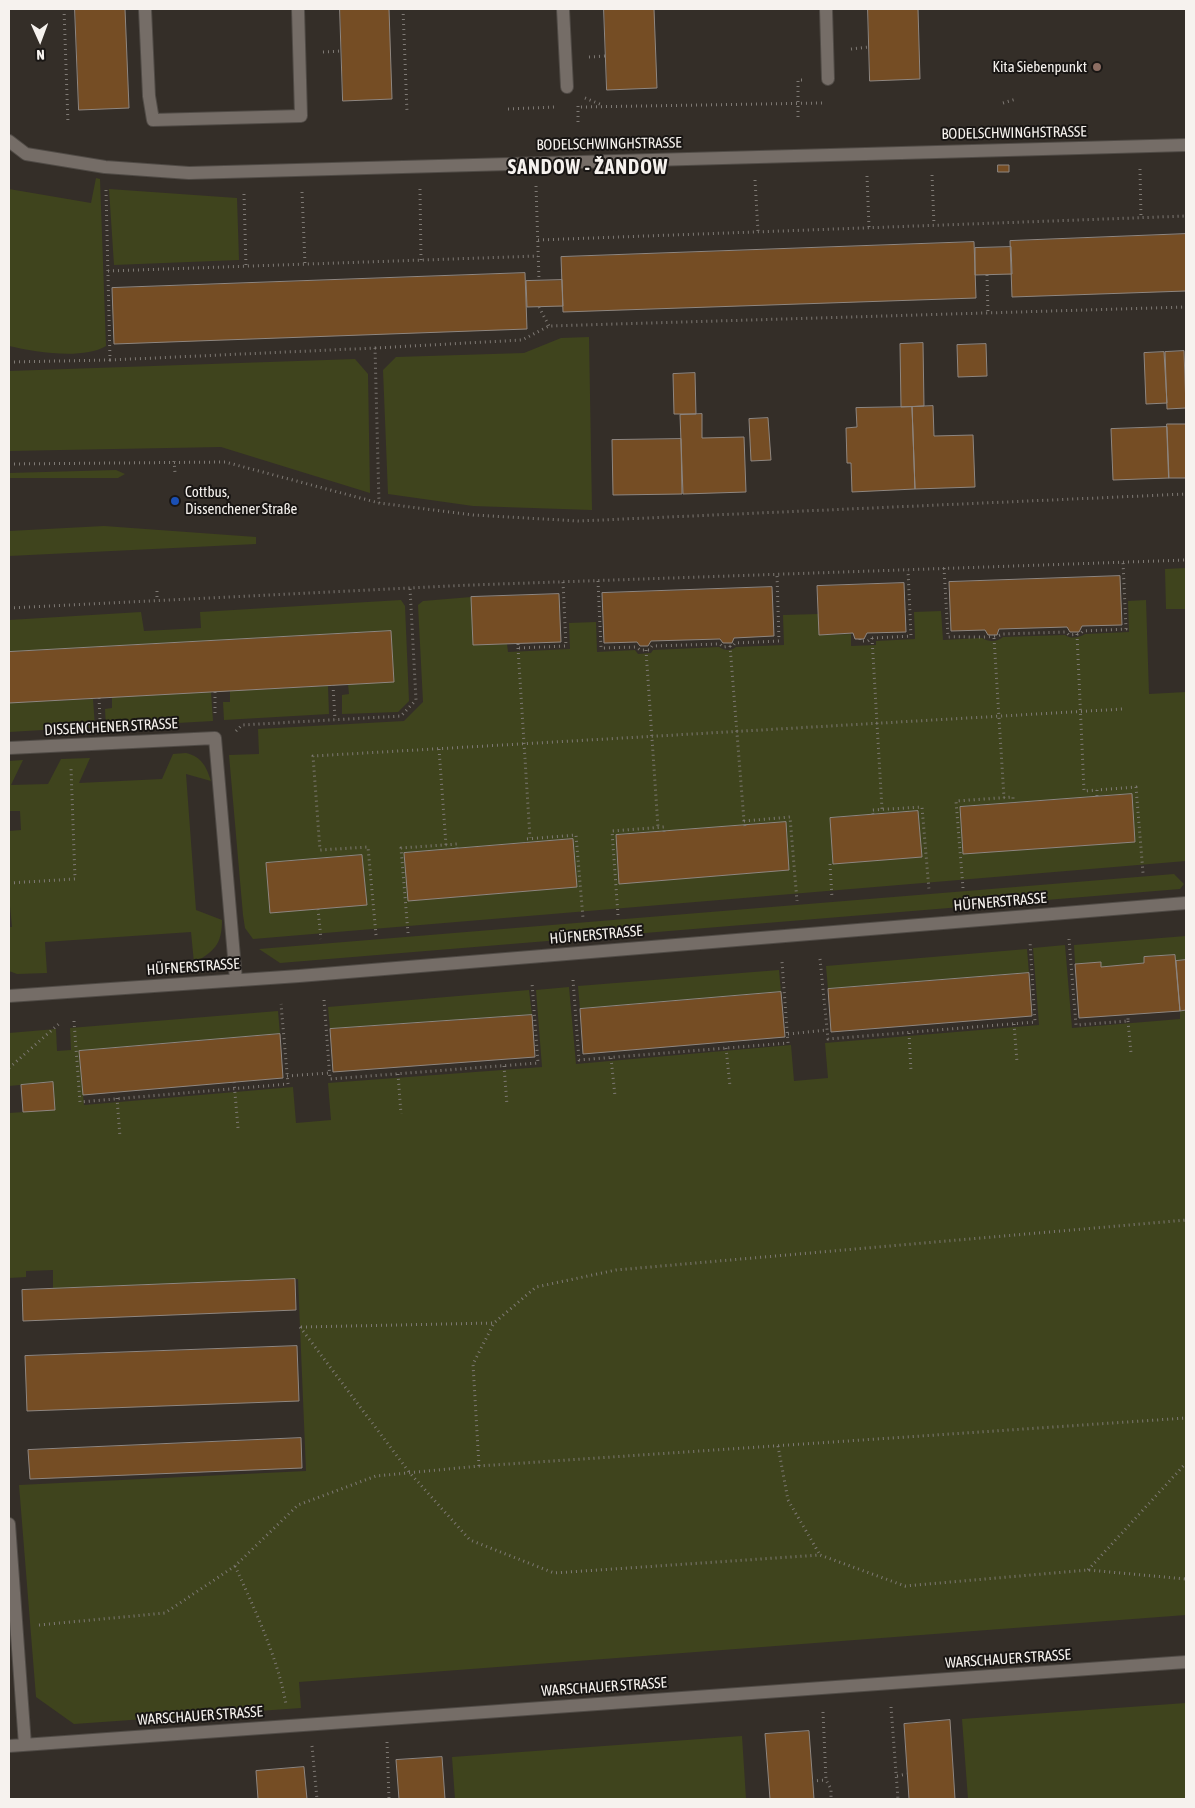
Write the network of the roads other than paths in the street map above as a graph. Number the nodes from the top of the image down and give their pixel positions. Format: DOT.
graph roads {
  1 [pos="146,9"];
  2 [pos="298,9"];
  3 [pos="563,9"];
  4 [pos="826,9"];
  5 [pos="828,79"];
  6 [pos="572,90"];
  7 [pos="9,141"];
  8 [pos="1186,145"];
  9 [pos="9,748"];
  10 [pos="1186,903"];
  11 [pos="236,980"];
  12 [pos="9,996"];
  13 [pos="9,1524"];
  14 [pos="1186,1662"];
  15 [pos="25,1745"];
  16 [pos="9,1746"];
  1 -- 2 [label="street"];
  3 -- 6 [label="street"];
  4 -- 5 [label="street"];
  7 -- 8 [label="street, BODELSCHWINGHSTRASSE"];
  9 -- 11 [label="street, DISSENCHENER STRASSE"];
  10 -- 11 [label="street, HÜFNERSTRASSE"];
  11 -- 12 [label="street, HÜFNERSTRASSE"];
  13 -- 15 [label="street"];
  14 -- 15 [label="street, WARSCHAUER STRASSE"];
  15 -- 16 [label="street, WARSCHAUER STRASSE"];
}
